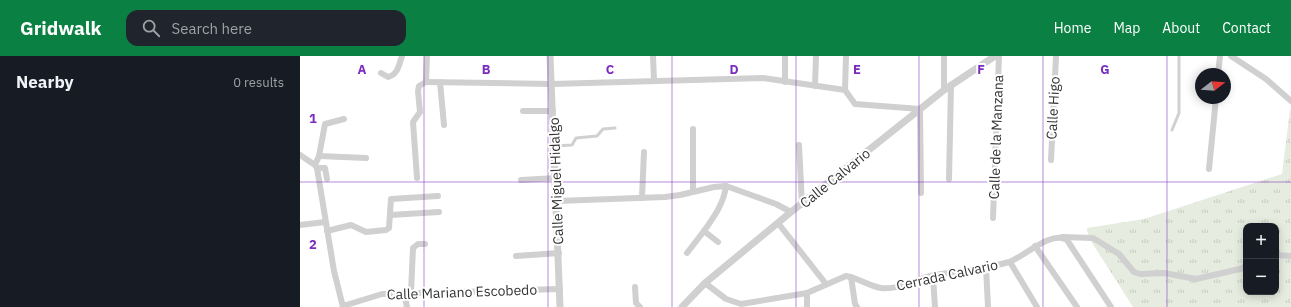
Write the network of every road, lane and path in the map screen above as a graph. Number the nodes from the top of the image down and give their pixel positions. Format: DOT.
graph roads {
  1 [pos="402,56"];
  2 [pos="427,56"];
  3 [pos="550,56"];
  4 [pos="653,56"];
  5 [pos="785,56"];
  6 [pos="816,56"];
  7 [pos="846,56"];
  8 [pos="944,56"];
  9 [pos="995,56"];
  10 [pos="999,56"];
  11 [pos="1056,56"];
  12 [pos="1179,56"];
  13 [pos="1220,56"];
  14 [pos="1231,56"];
  15 [pos="983,60"];
  16 [pos="1219,68"];
  17 [pos="381,73"];
  18 [pos="654,80"];
  19 [pos="426,82"];
  20 [pos="440,82"];
  21 [pos="785,82"];
  22 [pos="552,84"];
  23 [pos="951,85"];
  24 [pos="815,86"];
  25 [pos="845,90"];
  26 [pos="944,90"];
  27 [pos="1291,100"];
  28 [pos="1215,104"];
  29 [pos="920,109"];
  30 [pos="523,111"];
  31 [pos="553,111"];
  32 [pos="344,119"];
  33 [pos="444,126"];
  34 [pos="615,128"];
  35 [pos="693,129"];
  36 [pos="1172,130"];
  37 [pos="799,145"];
  38 [pos="555,146"];
  39 [pos="644,152"];
  40 [pos="300,155"];
  41 [pos="319,156"];
  42 [pos="366,158"];
  43 [pos="1051,160"];
  44 [pos="316,166"];
  45 [pos="1209,170"];
  46 [pos="416,178"];
  47 [pos="556,178"];
  48 [pos="327,179"];
  49 [pos="521,180"];
  50 [pos="950,180"];
  51 [pos="726,186"];
  52 [pos="693,192"];
  53 [pos="921,193"];
  54 [pos="438,196"];
  55 [pos="642,198"];
  56 [pos="557,200"];
  57 [pos="802,205"];
  58 [pos="439,212"];
  59 [pos="791,212"];
  60 [pos="390,215"];
  61 [pos="993,218"];
  62 [pos="325,222"];
  63 [pos="778,223"];
  64 [pos="300,225"];
  65 [pos="327,231"];
  66 [pos="704,231"];
  67 [pos="1062,238"];
  68 [pos="718,242"];
  69 [pos="425,244"];
  70 [pos="1035,246"];
  71 [pos="559,253"];
  72 [pos="687,253"];
  73 [pos="1279,255"];
  74 [pos="516,256"];
  75 [pos="1291,256"];
  76 [pos="1010,262"];
  77 [pos="986,267"];
  78 [pos="1243,268"];
  79 [pos="933,276"];
  80 [pos="851,277"];
  81 [pos="705,284"];
  82 [pos="826,284"];
  83 [pos="635,287"];
  84 [pos="560,290"];
  85 [pos="407,293"];
  86 [pos="807,293"];
  87 [pos="762,304"];
  88 [pos="343,306"];
  89 [pos="407,307"];
  90 [pos="560,307"];
  91 [pos="640,307"];
  92 [pos="682,307"];
  93 [pos="808,307"];
  94 [pos="857,307"];
  95 [pos="935,307"];
  96 [pos="988,307"];
  97 [pos="1037,307"];
  98 [pos="1077,307"];
  99 [pos="1111,307"];
  1 -- 17 [label="street"];
  2 -- 19 [label="street"];
  3 -- 22 [label="street, Calle Miguel Hidalgo"];
  4 -- 18 [label="street"];
  5 -- 21 [label="street"];
  6 -- 24 [label="street"];
  7 -- 25 [label="street"];
  8 -- 26 [label="street"];
  9 -- 15 [label="street, Calle Calvario"];
  10 -- 61 [label="street, Calle de la Manzana"];
  11 -- 43 [label="street, Calle Higo"];
  12 -- 36 [label="lane"];
  13 -- 16 [label="street"];
  14 -- 27 [label="street"];
  15 -- 23 [label="street, Calle Calvario"];
  18 -- 21 [label="street"];
  18 -- 22 [label="street"];
  19 -- 20 [label="street"];
  19 -- 46 [label="street"];
  20 -- 22 [label="street"];
  20 -- 33 [label="street"];
  21 -- 24 [label="street"];
  22 -- 31 [label="street, Calle Miguel Hidalgo"];
  23 -- 26 [label="street, Calle Calvario"];
  23 -- 50 [label="street"];
  24 -- 25 [label="street"];
  25 -- 29 [label="street"];
  26 -- 29 [label="street, Calle Calvario"];
  28 -- 45 [label="street"];
  29 -- 53 [label="street"];
  29 -- 57 [label="street, Calle Calvario"];
  30 -- 31 [label="street"];
  31 -- 38 [label="street, Calle Miguel Hidalgo"];
  32 -- 41 [label="street"];
  34 -- 38 [label="lane"];
  35 -- 52 [label="street"];
  37 -- 57 [label="street"];
  38 -- 47 [label="street, Calle Miguel Hidalgo"];
  39 -- 55 [label="street"];
  40 -- 44 [label="street"];
  41 -- 42 [label="street"];
  41 -- 44 [label="street"];
  44 -- 48 [label="street"];
  44 -- 62 [label="street"];
  47 -- 49 [label="street"];
  47 -- 56 [label="street, Calle Miguel Hidalgo"];
  51 -- 52 [label="street"];
  51 -- 59 [label="street"];
  51 -- 66 [label="street"];
  52 -- 55 [label="street"];
  54 -- 60 [label="street"];
  55 -- 56 [label="street"];
  56 -- 71 [label="street, Calle Miguel Hidalgo"];
  57 -- 59 [label="street, Calle Calvario"];
  58 -- 60 [label="street"];
  59 -- 63 [label="street, Calle Calvario"];
  60 -- 65 [label="street"];
  62 -- 64 [label="street"];
  62 -- 65 [label="street"];
  63 -- 81 [label="street, Calle Calvario"];
  63 -- 82 [label="street"];
  65 -- 88 [label="street"];
  66 -- 68 [label="street"];
  66 -- 72 [label="street"];
  67 -- 70 [label="street, Cerrada Calvario"];
  67 -- 78 [label="street, Cerrada Calvario"];
  67 -- 99 [label="street"];
  69 -- 85 [label="street"];
  70 -- 76 [label="street, Cerrada Calvario"];
  70 -- 98 [label="street"];
  71 -- 74 [label="street"];
  71 -- 84 [label="street, Calle Miguel Hidalgo"];
  73 -- 75 [label="street"];
  76 -- 77 [label="street, Cerrada Calvario"];
  76 -- 97 [label="street"];
  77 -- 79 [label="street, Cerrada Calvario"];
  77 -- 96 [label="street"];
  79 -- 80 [label="street, Cerrada Calvario"];
  79 -- 95 [label="street"];
  80 -- 82 [label="street"];
  80 -- 94 [label="street"];
  81 -- 87 [label="street"];
  81 -- 92 [label="street, Calle Calvario"];
  82 -- 86 [label="street"];
  83 -- 91 [label="street"];
  84 -- 85 [label="street, Calle Mariano Escobedo"];
  84 -- 90 [label="street, Calle Miguel Hidalgo"];
  85 -- 88 [label="street, Calle Mariano Escobedo"];
  85 -- 89 [label="street"];
  86 -- 87 [label="street"];
  86 -- 93 [label="street"];
}
